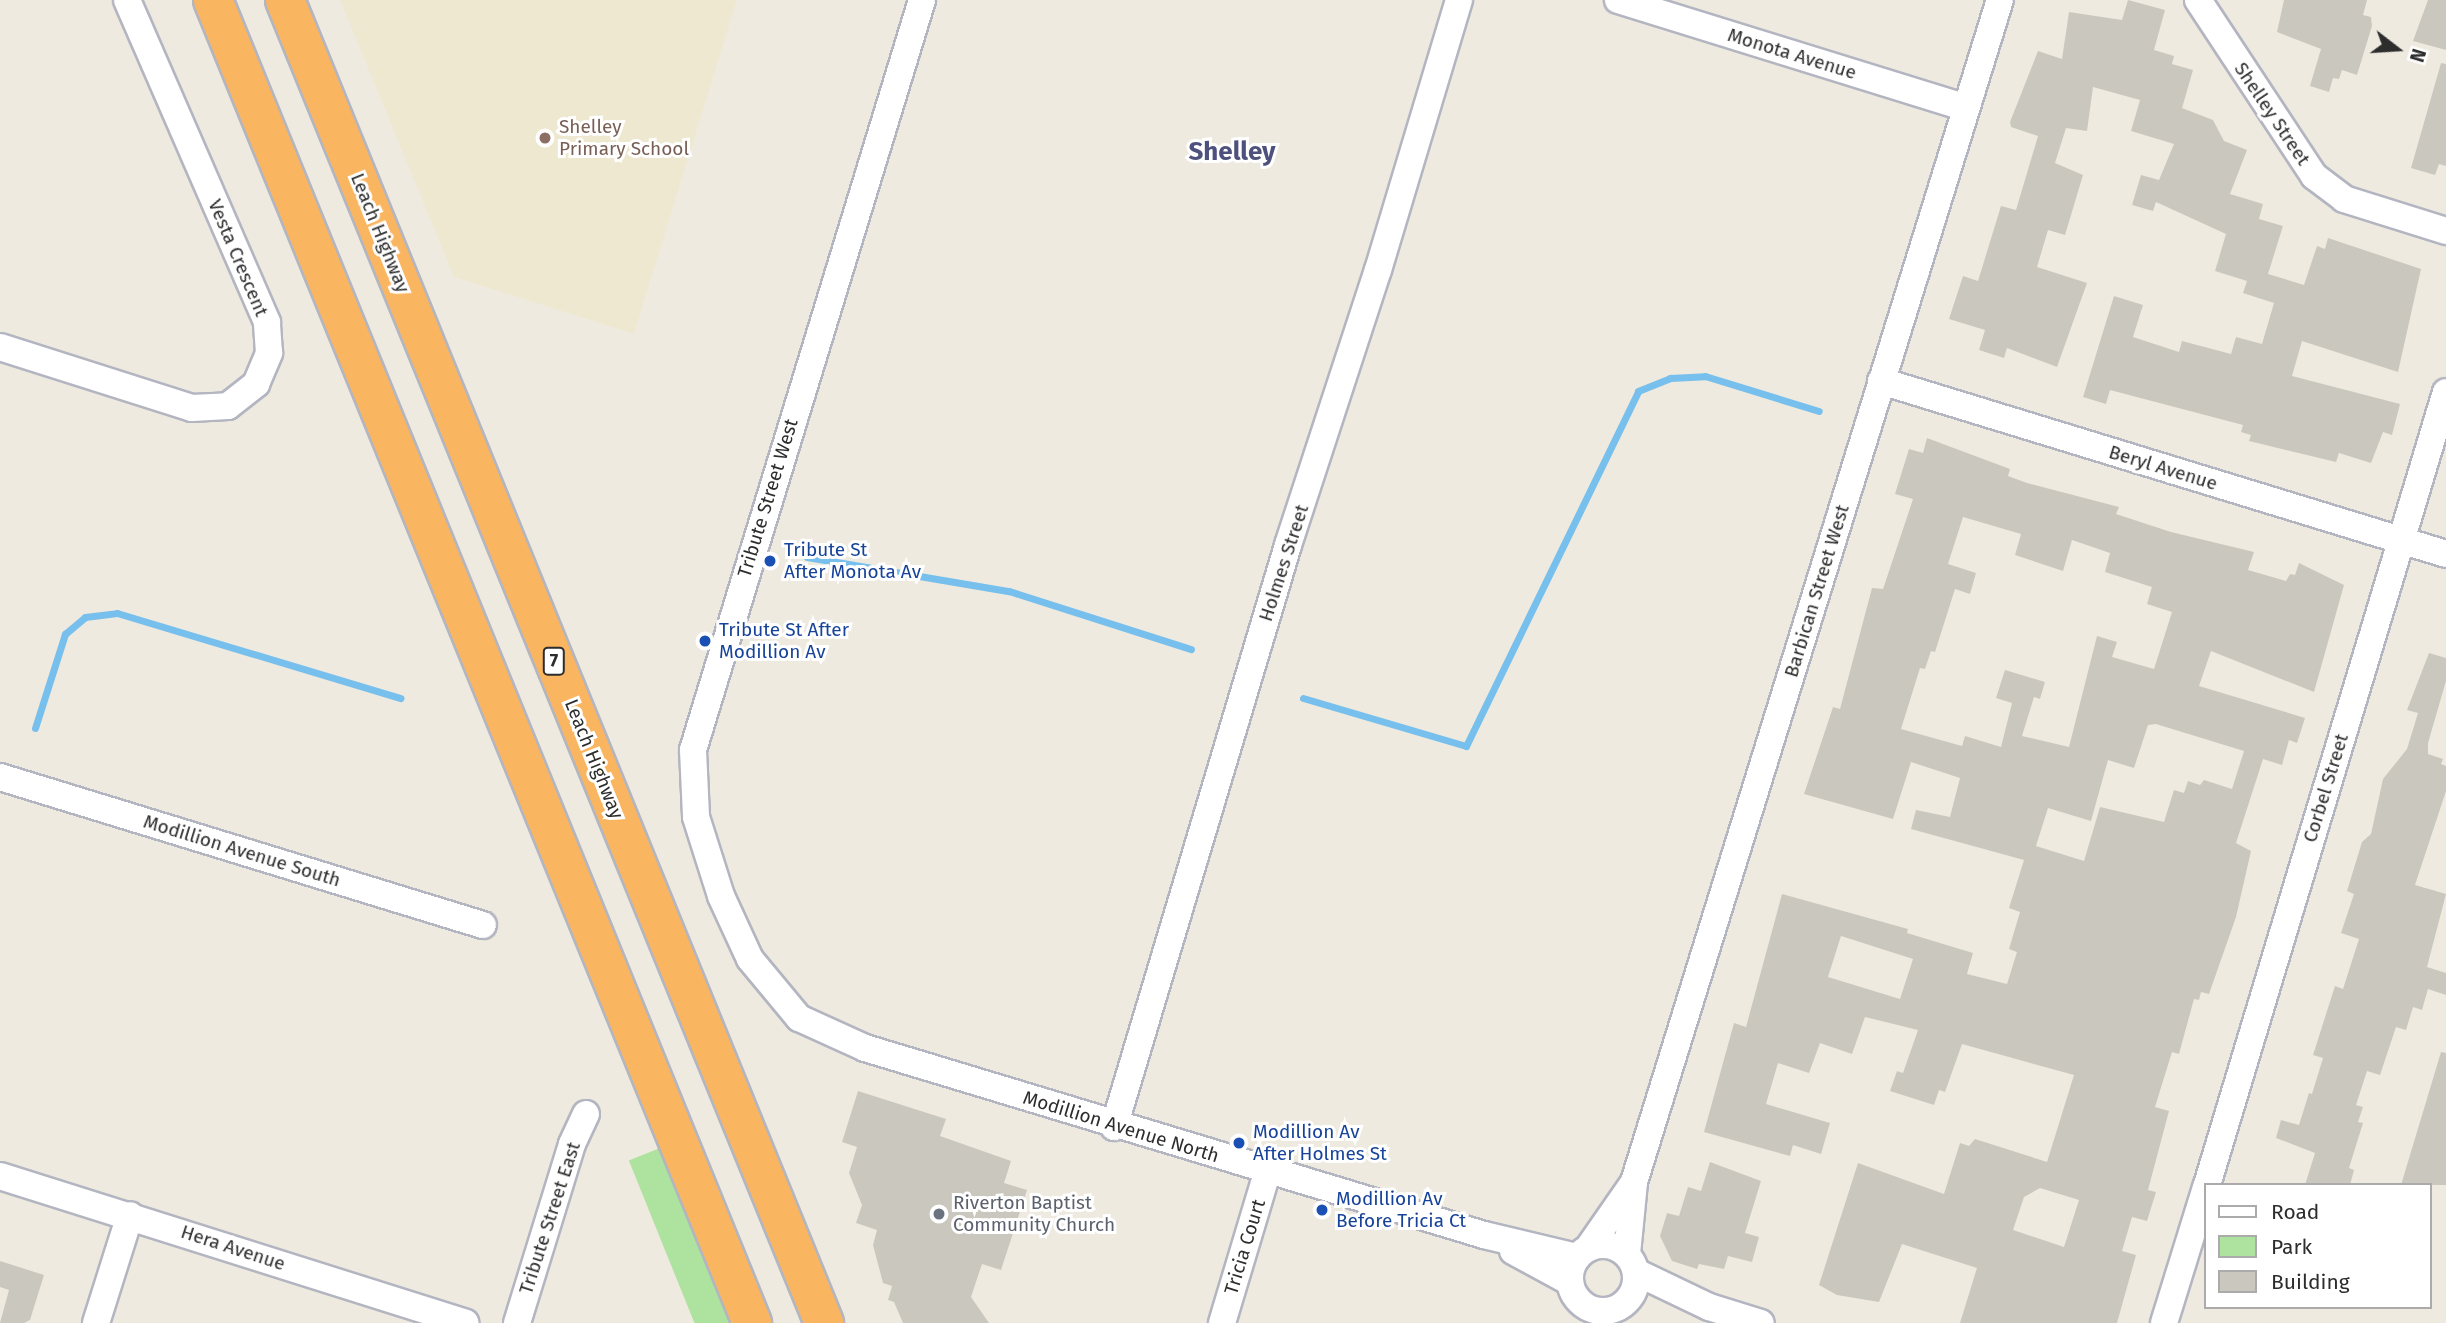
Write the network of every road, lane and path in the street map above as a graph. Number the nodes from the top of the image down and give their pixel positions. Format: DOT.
graph roads {
  1 [pos="127,0"];
  2 [pos="213,0"];
  3 [pos="285,0"];
  4 [pos="922,0"];
  5 [pos="1459,0"];
  6 [pos="1618,0"];
  7 [pos="2000,0"];
  8 [pos="2198,0"];
  9 [pos="1965,108"];
  10 [pos="2446,231"];
  11 [pos="0,347"];
  12 [pos="1881,381"];
  13 [pos="2446,392"];
  14 [pos="2398,539"];
  15 [pos="2446,554"];
  16 [pos="0,777"];
  17 [pos="484,925"];
  18 [pos="772,991"];
  19 [pos="586,1114"];
  20 [pos="1114,1127"];
  21 [pos="1268,1170"];
  22 [pos="0,1176"];
  23 [pos="1634,1182"];
  24 [pos="2208,1183"];
  25 [pos="2204,1196"];
  26 [pos="130,1215"];
  27 [pos="1631,1263"];
  28 [pos="1578,1281"];
  29 [pos="1709,1307"];
  30 [pos="1619,1310"];
  31 [pos="96,1323"];
  32 [pos="465,1323"];
  33 [pos="517,1323"];
  34 [pos="752,1323"];
  35 [pos="824,1323"];
  36 [pos="1222,1323"];
  37 [pos="1761,1323"];
  38 [pos="2164,1323"];
  1 -- 11 [label="street, Vesta Crescent"];
  2 -- 34 [label="highway"];
  3 -- 35 [label="highway, Leach Highway / 7"];
  4 -- 18 [label="street, Tribute Street West"];
  5 -- 20 [label="street, Holmes Street"];
  6 -- 9 [label="street, Monota Avenue"];
  7 -- 9 [label="street, Barbican Street West"];
  8 -- 10 [label="street, Shelley Street"];
  9 -- 12 [label="street, Barbican Street West"];
  12 -- 14 [label="street, Beryl Avenue"];
  12 -- 23 [label="street, Barbican Street West"];
  13 -- 14 [label="street, Corbel Street"];
  14 -- 15 [label="street, Beryl Avenue"];
  14 -- 24 [label="street, Corbel Street"];
  16 -- 17 [label="street, Modillion Avenue South"];
  18 -- 20 [label="street, Modillion Avenue North"];
  19 -- 33 [label="street, Tribute Street East"];
  20 -- 21 [label="street, Modillion Avenue North"];
  21 -- 28 [label="street, Modillion Avenue North"];
  21 -- 36 [label="street, Tricia Court"];
  22 -- 26 [label="street, Hera Avenue"];
  23 -- 27 [label="street, Barbican Street West"];
  23 -- 28 [label="street, Barbican Street West"];
  25 -- 38 [label="street, Corbel Street"];
  26 -- 31 [label="street"];
  26 -- 32 [label="street, Hera Avenue"];
  27 -- 28 [label="street"];
  27 -- 29 [label="street"];
  27 -- 30 [label="street, Barbican Street West"];
  28 -- 30 [label="street"];
  29 -- 30 [label="street"];
  29 -- 37 [label="street"];
}
